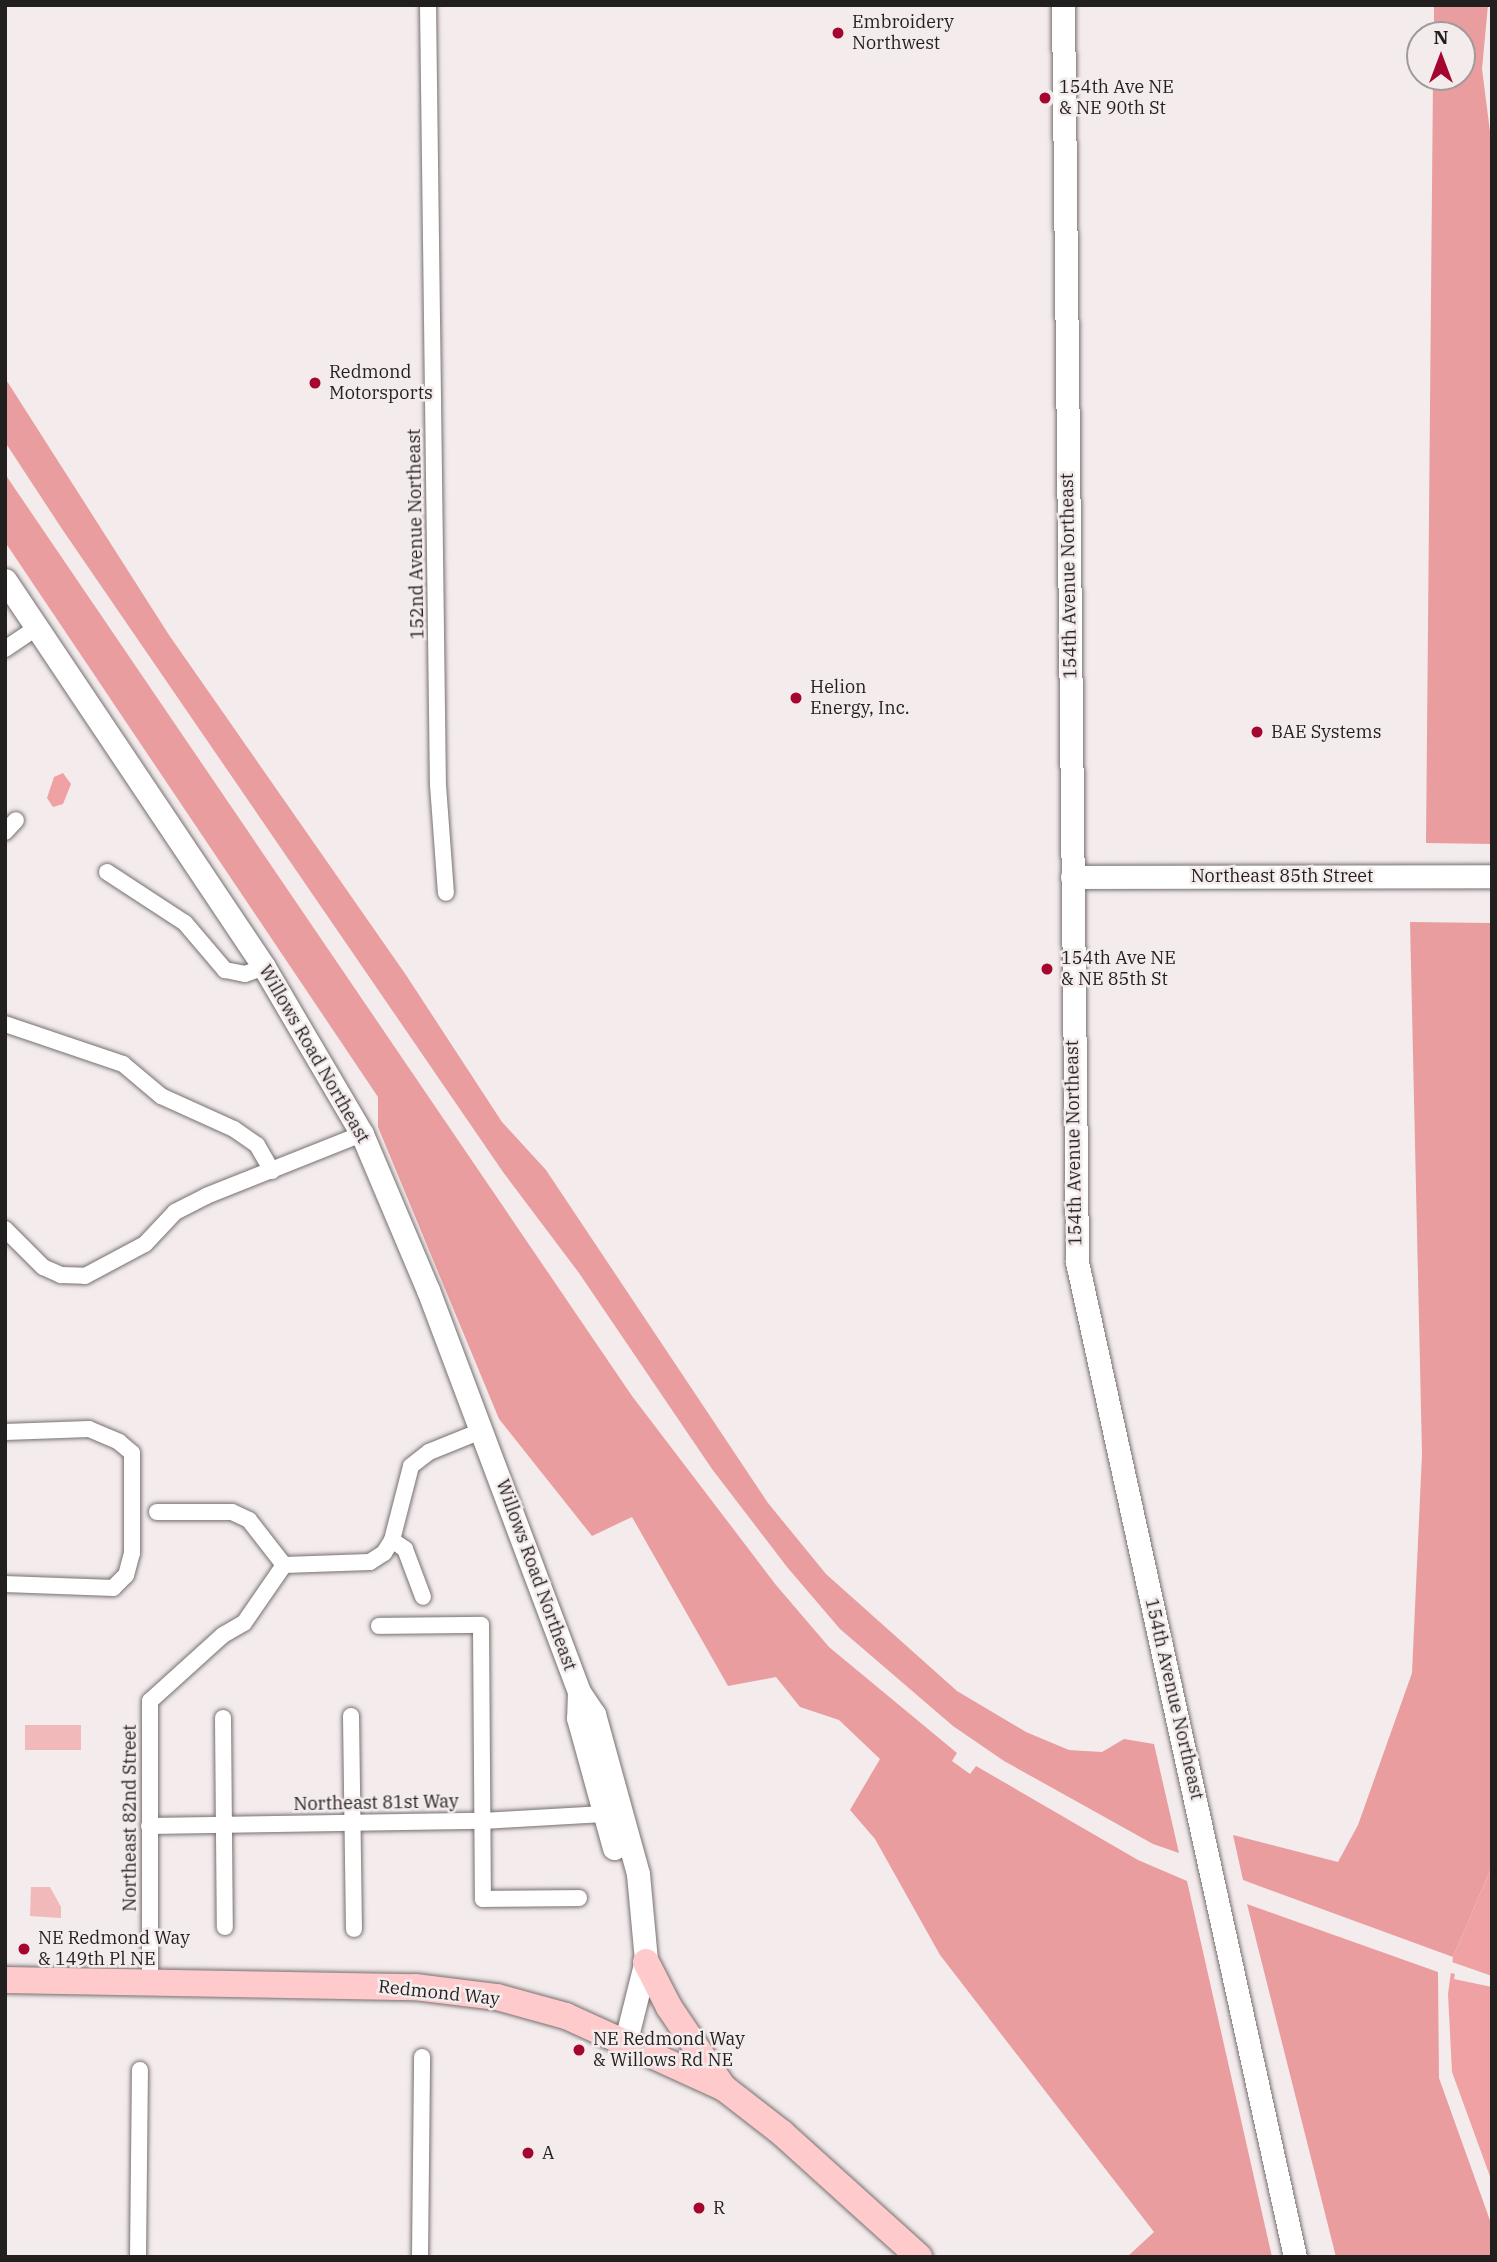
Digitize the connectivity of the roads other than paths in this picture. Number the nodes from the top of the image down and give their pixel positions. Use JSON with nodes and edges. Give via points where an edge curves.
{"nodes":[{"id":1,"x":428,"y":5,"type":"edge"},
{"id":2,"x":1063,"y":5,"type":"edge"},
{"id":3,"x":5,"y":580,"type":"edge"},
{"id":4,"x":38,"y":627,"type":"junction"},
{"id":5,"x":5,"y":649,"type":"edge"},
{"id":6,"x":107,"y":872,"type":"dead end"},
{"id":7,"x":1486,"y":876,"type":"edge"},
{"id":8,"x":1072,"y":877,"type":"junction"},
{"id":9,"x":446,"y":893,"type":"dead end"},
{"id":10,"x":264,"y":967,"type":"junction"},
{"id":11,"x":5,"y":1024,"type":"edge"},
{"id":12,"x":362,"y":1134,"type":"junction"},
{"id":13,"x":272,"y":1171,"type":"junction"},
{"id":14,"x":5,"y":1229,"type":"edge"},
{"id":15,"x":481,"y":1431,"type":"junction"},
{"id":16,"x":5,"y":1432,"type":"edge"},
{"id":17,"x":157,"y":1512,"type":"dead end"},
{"id":18,"x":392,"y":1540,"type":"junction"},
{"id":19,"x":284,"y":1565,"type":"junction"},
{"id":20,"x":5,"y":1584,"type":"edge"},
{"id":21,"x":423,"y":1597,"type":"dead end"},
{"id":22,"x":379,"y":1626,"type":"dead end"},
{"id":23,"x":579,"y":1692,"type":"junction"},
{"id":24,"x":351,"y":1716,"type":"dead end"},
{"id":25,"x":223,"y":1718,"type":"dead end"},
{"id":26,"x":604,"y":1814,"type":"junction"},
{"id":27,"x":482,"y":1821,"type":"junction"},
{"id":28,"x":353,"y":1822,"type":"junction"},
{"id":29,"x":225,"y":1824,"type":"junction"},
{"id":30,"x":149,"y":1826,"type":"junction"},
{"id":31,"x":579,"y":1898,"type":"dead end"},
{"id":32,"x":640,"y":1911,"type":"junction"},
{"id":33,"x":225,"y":1927,"type":"dead end"},
{"id":34,"x":354,"y":1929,"type":"dead end"},
{"id":35,"x":646,"y":1962,"type":"junction"},
{"id":36,"x":5,"y":1980,"type":"edge"},
{"id":37,"x":150,"y":1983,"type":"junction"},
{"id":38,"x":626,"y":2040,"type":"junction"},
{"id":39,"x":422,"y":2057,"type":"dead end"},
{"id":40,"x":140,"y":2070,"type":"dead end"},
{"id":41,"x":724,"y":2088,"type":"junction"},
{"id":42,"x":138,"y":2257,"type":"edge"},
{"id":43,"x":419,"y":2257,"type":"edge"},
{"id":44,"x":919,"y":2257,"type":"edge"},
{"id":45,"x":1295,"y":2257,"type":"edge"}],
"edges":[{"from":1,"to":9,"type":"street","name":"152nd Avenue Northeast","via":[[438,785]]},
{"from":2,"to":8,"type":"street","name":"154th Avenue Northeast"},
{"from":3,"to":4,"type":"street","name":"Willows Road Northeast"},
{"from":4,"to":5,"type":"street"},
{"from":4,"to":10,"type":"street","name":"Willows Road Northeast"},
{"from":6,"to":10,"type":"street","via":[[185,923],[225,970],[246,974]]},
{"from":7,"to":8,"type":"street","name":"Northeast 85th Street"},
{"from":8,"to":45,"type":"street","name":"154th Avenue Northeast","via":[[1073,1219],[1083,1307],[1216,1883]]},
{"from":10,"to":12,"type":"street","name":"Willows Road Northeast"},
{"from":11,"to":13,"type":"street","via":[[123,1064],[161,1096],[234,1129],[257,1145]]},
{"from":12,"to":13,"type":"street"},
{"from":12,"to":15,"type":"street","name":"Willows Road Northeast"},
{"from":13,"to":14,"type":"street","via":[[175,1212],[145,1244],[85,1276],[61,1275],[43,1267]]},
{"from":15,"to":18,"type":"street","via":[[429,1452],[411,1466]]},
{"from":15,"to":23,"type":"street","name":"Willows Road Northeast"},
{"from":16,"to":20,"type":"street","via":[[89,1429],[132,1453],[132,1553],[126,1574],[113,1588]]},
{"from":17,"to":19,"type":"street","via":[[232,1512],[249,1520]]},
{"from":18,"to":19,"type":"street","via":[[384,1553],[370,1562]]},
{"from":18,"to":21,"type":"street","via":[[405,1549]]},
{"from":19,"to":30,"type":"street","name":"Northeast 82nd Street","via":[[244,1623],[223,1635],[150,1700]]},
{"from":22,"to":27,"type":"street","via":[[481,1625]]},
{"from":23,"to":26,"type":"street","name":"Willows Road Northeast","via":[[578,1718]]},
{"from":23,"to":32,"type":"street","name":"Willows Road Northeast","via":[[594,1714],[638,1874]]},
{"from":24,"to":28,"type":"street"},
{"from":25,"to":29,"type":"street"},
{"from":26,"to":27,"type":"street","name":"Northeast 81st Way"},
{"from":26,"to":32,"type":"street","name":"Willows Road Northeast"},
{"from":27,"to":28,"type":"street","name":"Northeast 81st Way"},
{"from":27,"to":31,"type":"street","via":[[483,1899]]},
{"from":28,"to":29,"type":"street","name":"Northeast 81st Way"},
{"from":28,"to":34,"type":"street"},
{"from":29,"to":30,"type":"street","name":"Northeast 81st Way"},
{"from":29,"to":33,"type":"street"},
{"from":30,"to":37,"type":"street","name":"Northeast 82nd Street"},
{"from":32,"to":35,"type":"street","name":"Willows Road Northeast"},
{"from":35,"to":38,"type":"street","name":"Willows Road Northeast"},
{"from":35,"to":41,"type":"main road","via":[[669,2007]]},
{"from":36,"to":37,"type":"main road","name":"Redmond Way"},
{"from":37,"to":38,"type":"main road","name":"Redmond Way","via":[[415,1987],[497,1997],[566,2016]]},
{"from":38,"to":41,"type":"main road","name":"Redmond Way"},
{"from":39,"to":43,"type":"street"},
{"from":40,"to":42,"type":"street"},
{"from":41,"to":44,"type":"main road","name":"Redmond Way","via":[[792,2141]]}]}
